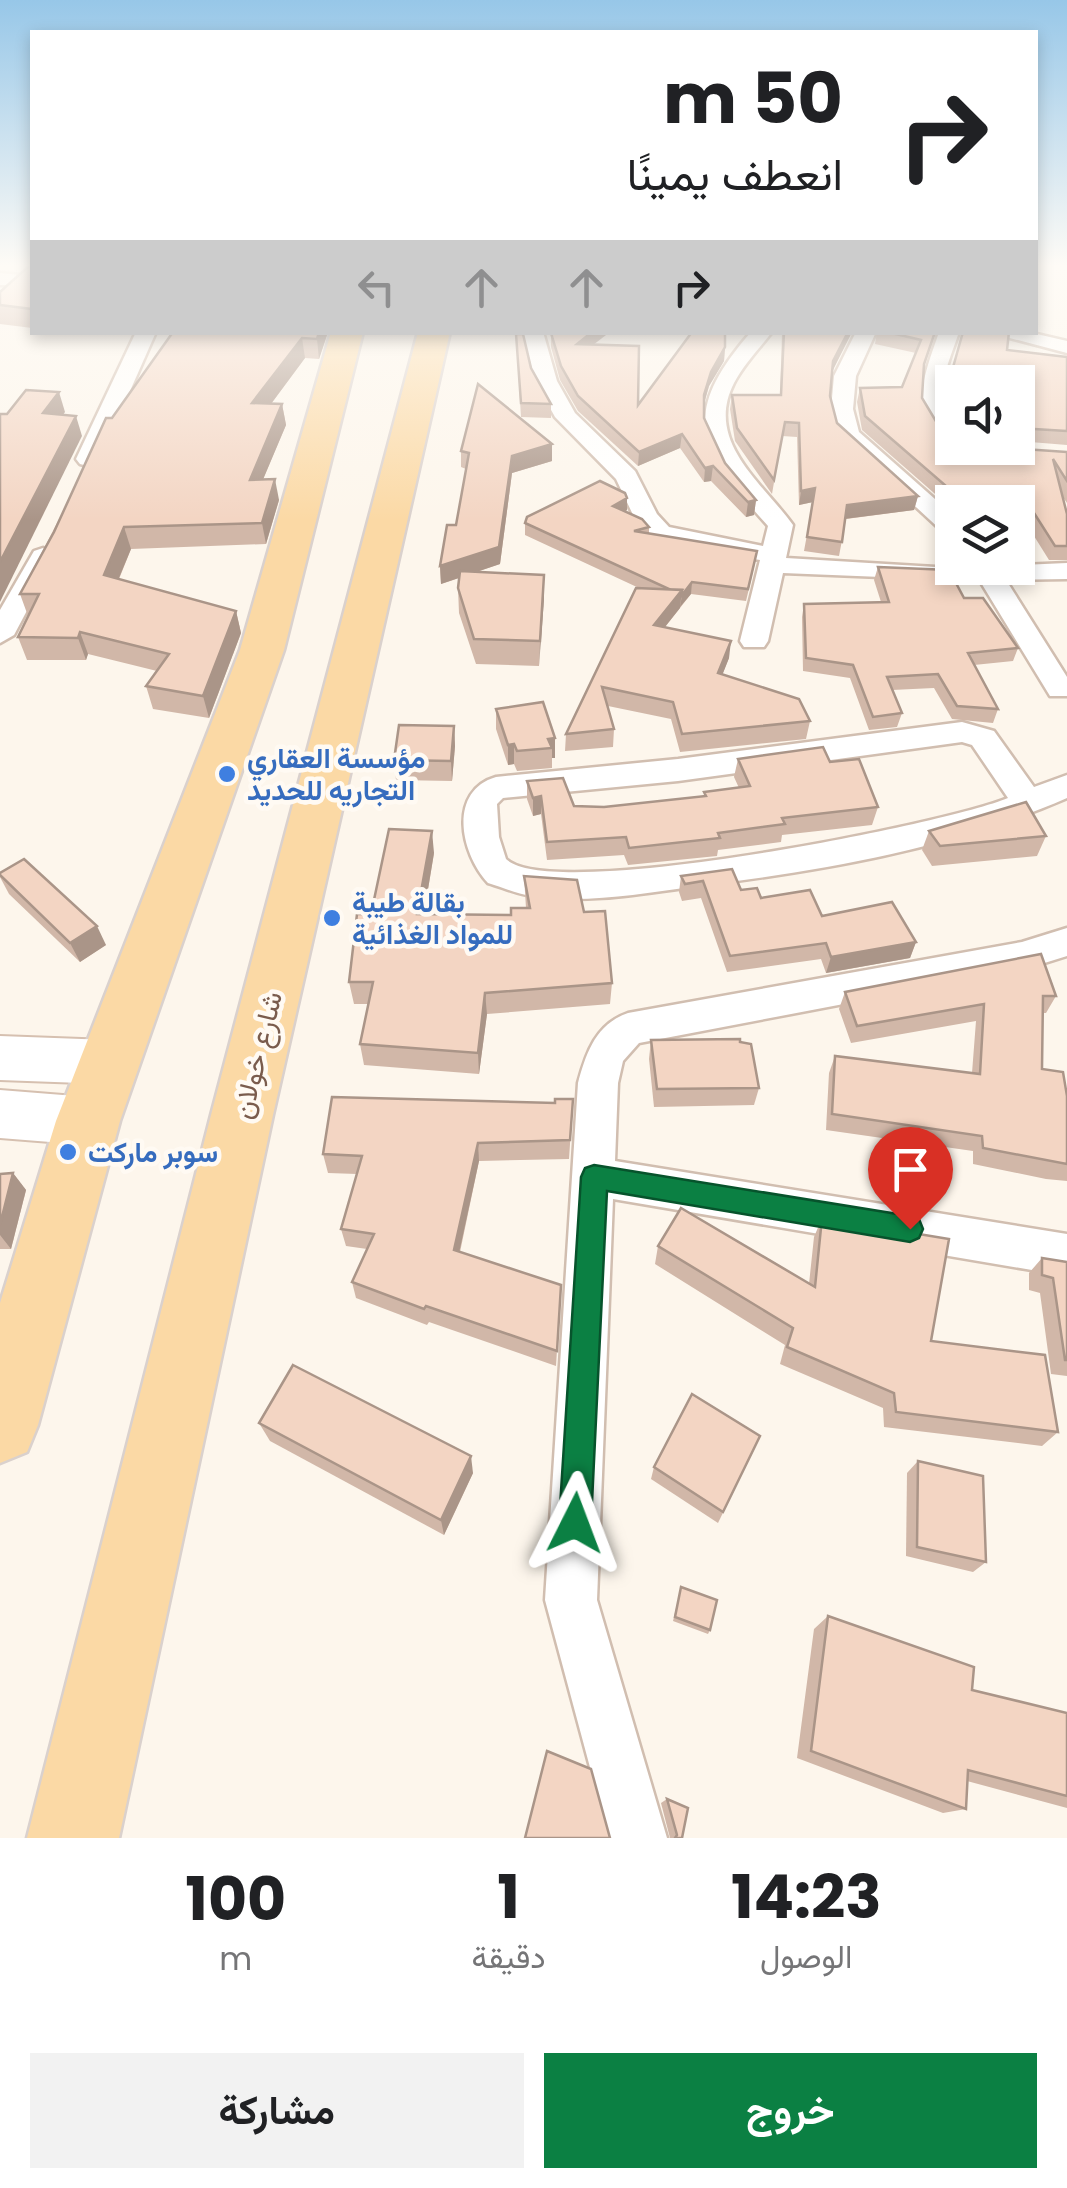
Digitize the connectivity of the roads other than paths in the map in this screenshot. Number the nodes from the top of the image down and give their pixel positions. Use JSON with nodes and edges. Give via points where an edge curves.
{"nodes":[{"id":1,"x":138,"y":349,"type":"edge"},
{"id":2,"x":384,"y":349,"type":"edge"},
{"id":3,"x":386,"y":349,"type":"edge"},
{"id":4,"x":538,"y":349,"type":"edge"},
{"id":5,"x":748,"y":349,"type":"edge"},
{"id":6,"x":858,"y":349,"type":"edge"},
{"id":7,"x":935,"y":373,"type":"edge"},
{"id":8,"x":935,"y":417,"type":"edge"},
{"id":9,"x":76,"y":484,"type":"edge"},
{"id":10,"x":935,"y":512,"type":"edge"},
{"id":11,"x":53,"y":535,"type":"edge"},
{"id":12,"x":773,"y":560,"type":"junction"},
{"id":13,"x":935,"y":568,"type":"edge"},
{"id":14,"x":1035,"y":571,"type":"edge"},
{"id":15,"x":1067,"y":572,"type":"edge"},
{"id":16,"x":0,"y":583,"type":"edge"},
{"id":17,"x":28,"y":584,"type":"junction"},
{"id":18,"x":997,"y":585,"type":"edge"},
{"id":19,"x":0,"y":635,"type":"edge"},
{"id":20,"x":754,"y":641,"type":"dead end"},
{"id":21,"x":1060,"y":688,"type":"dead end"},
{"id":22,"x":1067,"y":786,"type":"edge"},
{"id":23,"x":1028,"y":802,"type":"junction"},
{"id":24,"x":1067,"y":942,"type":"edge"},
{"id":25,"x":0,"y":1058,"type":"edge"},
{"id":26,"x":99,"y":1092,"type":"junction"},
{"id":27,"x":0,"y":1114,"type":"edge"},
{"id":28,"x":594,"y":1177,"type":"junction"},
{"id":29,"x":1067,"y":1255,"type":"edge"},
{"id":30,"x":0,"y":1425,"type":"edge"},
{"id":31,"x":72,"y":1838,"type":"edge"},
{"id":32,"x":638,"y":1838,"type":"edge"}],
"edges":[{"from":1,"to":9,"type":"street"},
{"from":2,"to":26,"type":"main road","name":"شارع خولان","via":[[262,650]]},
{"from":3,"to":31,"type":"main road","name":"شارع خولان","via":[[242,1115]]},
{"from":4,"to":12,"type":"street","via":[[546,382],[566,416],[627,476],[660,532]]},
{"from":5,"to":12,"type":"street","via":[[718,385],[714,415],[720,447],[782,526]]},
{"from":6,"to":10,"type":"street","via":[[845,376],[848,434]]},
{"from":7,"to":8,"type":"street"},
{"from":11,"to":17,"type":"street"},
{"from":12,"to":13,"type":"street"},
{"from":12,"to":20,"type":"street"},
{"from":14,"to":15,"type":"street"},
{"from":16,"to":17,"type":"street"},
{"from":17,"to":19,"type":"street"},
{"from":18,"to":21,"type":"street"},
{"from":22,"to":23,"type":"street"},
{"from":23,"to":23,"type":"street","via":[[970,824],[830,852],[652,881],[570,885],[500,874],[488,860],[479,807],[496,788],[962,732],[983,738]]},
{"from":24,"to":28,"type":"street","via":[[628,1029],[605,1054],[598,1083]]},
{"from":25,"to":26,"type":"street"},
{"from":26,"to":27,"type":"street"},
{"from":26,"to":30,"type":"main road","name":"شارع خولان"},
{"from":28,"to":29,"type":"street"},
{"from":28,"to":32,"type":"street","via":[[570,1600]]}]}
